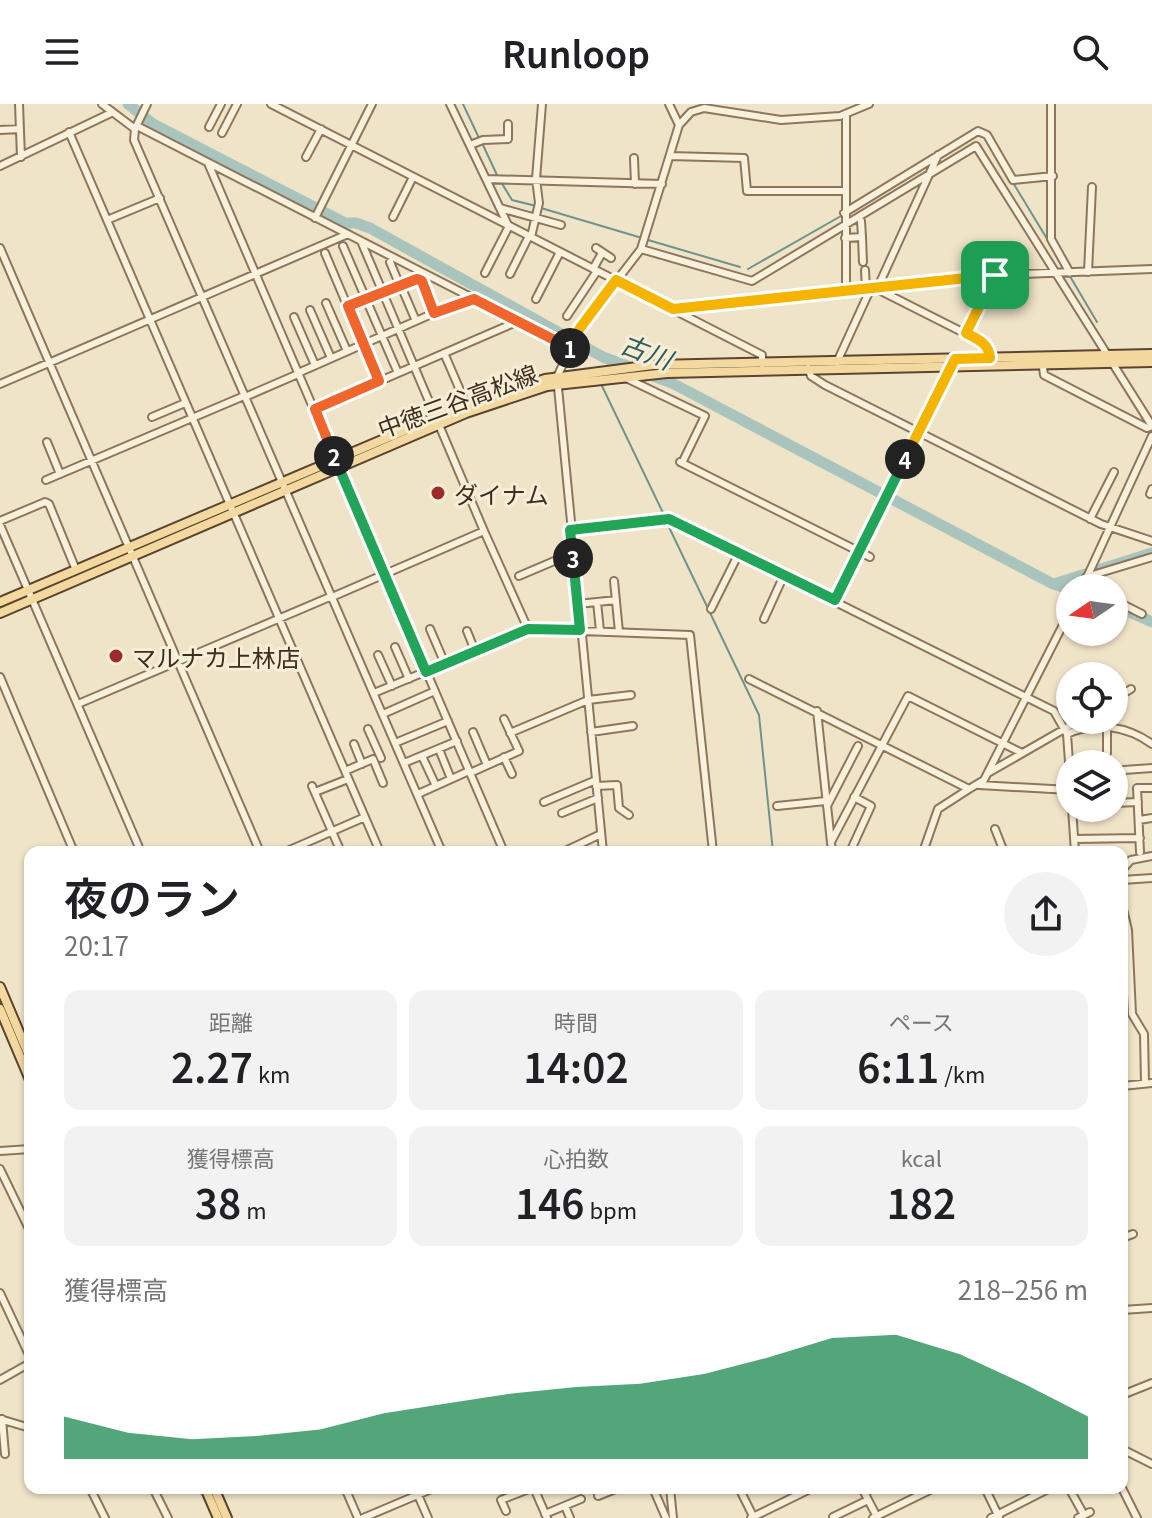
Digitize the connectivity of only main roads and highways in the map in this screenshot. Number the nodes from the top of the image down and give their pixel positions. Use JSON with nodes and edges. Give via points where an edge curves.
{"nodes":[{"id":1,"x":1152,"y":354,"type":"edge"},
{"id":2,"x":1108,"y":360,"type":"junction"},
{"id":3,"x":1152,"y":362,"type":"edge"},
{"id":4,"x":953,"y":363,"type":"junction"},
{"id":5,"x":808,"y":366,"type":"junction"},
{"id":6,"x":762,"y":367,"type":"junction"},
{"id":7,"x":556,"y":381,"type":"junction"},
{"id":8,"x":437,"y":421,"type":"junction"},
{"id":9,"x":130,"y":552,"type":"junction"},
{"id":10,"x":0,"y":602,"type":"edge"},
{"id":11,"x":0,"y":613,"type":"edge"},
{"id":12,"x":0,"y":987,"type":"edge"},
{"id":13,"x":0,"y":1009,"type":"edge"},
{"id":14,"x":24,"y":1044,"type":"edge"},
{"id":15,"x":24,"y":1066,"type":"edge"},
{"id":16,"x":208,"y":1494,"type":"edge"},
{"id":17,"x":215,"y":1494,"type":"edge"},
{"id":18,"x":221,"y":1517,"type":"edge"}],
"edges":[{"from":1,"to":2,"type":"main road","name":"中徳三谷高松線"},
{"from":2,"to":3,"type":"main road","name":"中徳三谷高松線"},
{"from":2,"to":4,"type":"main road","name":"中徳三谷高松線"},
{"from":4,"to":5,"type":"main road","name":"中徳三谷高松線"},
{"from":4,"to":5,"type":"main road","name":"中徳三谷高松線"},
{"from":5,"to":6,"type":"main road","name":"中徳三谷高松線"},
{"from":6,"to":7,"type":"main road","name":"中徳三谷高松線"},
{"from":6,"to":7,"type":"main road","name":"中徳三谷高松線","via":[[653,365]]},
{"from":7,"to":8,"type":"main road","name":"中徳三谷高松線"},
{"from":7,"to":8,"type":"main road","name":"中徳三谷高松線","via":[[466,404]]},
{"from":8,"to":9,"type":"main road","name":"中徳三谷高松線"},
{"from":9,"to":10,"type":"main road","name":"中徳三谷高松線"},
{"from":9,"to":11,"type":"main road","name":"中徳三谷高松線"},
{"from":12,"to":14,"type":"main road"},
{"from":13,"to":15,"type":"main road"},
{"from":16,"to":18,"type":"main road"},
{"from":17,"to":18,"type":"main road"}]}
